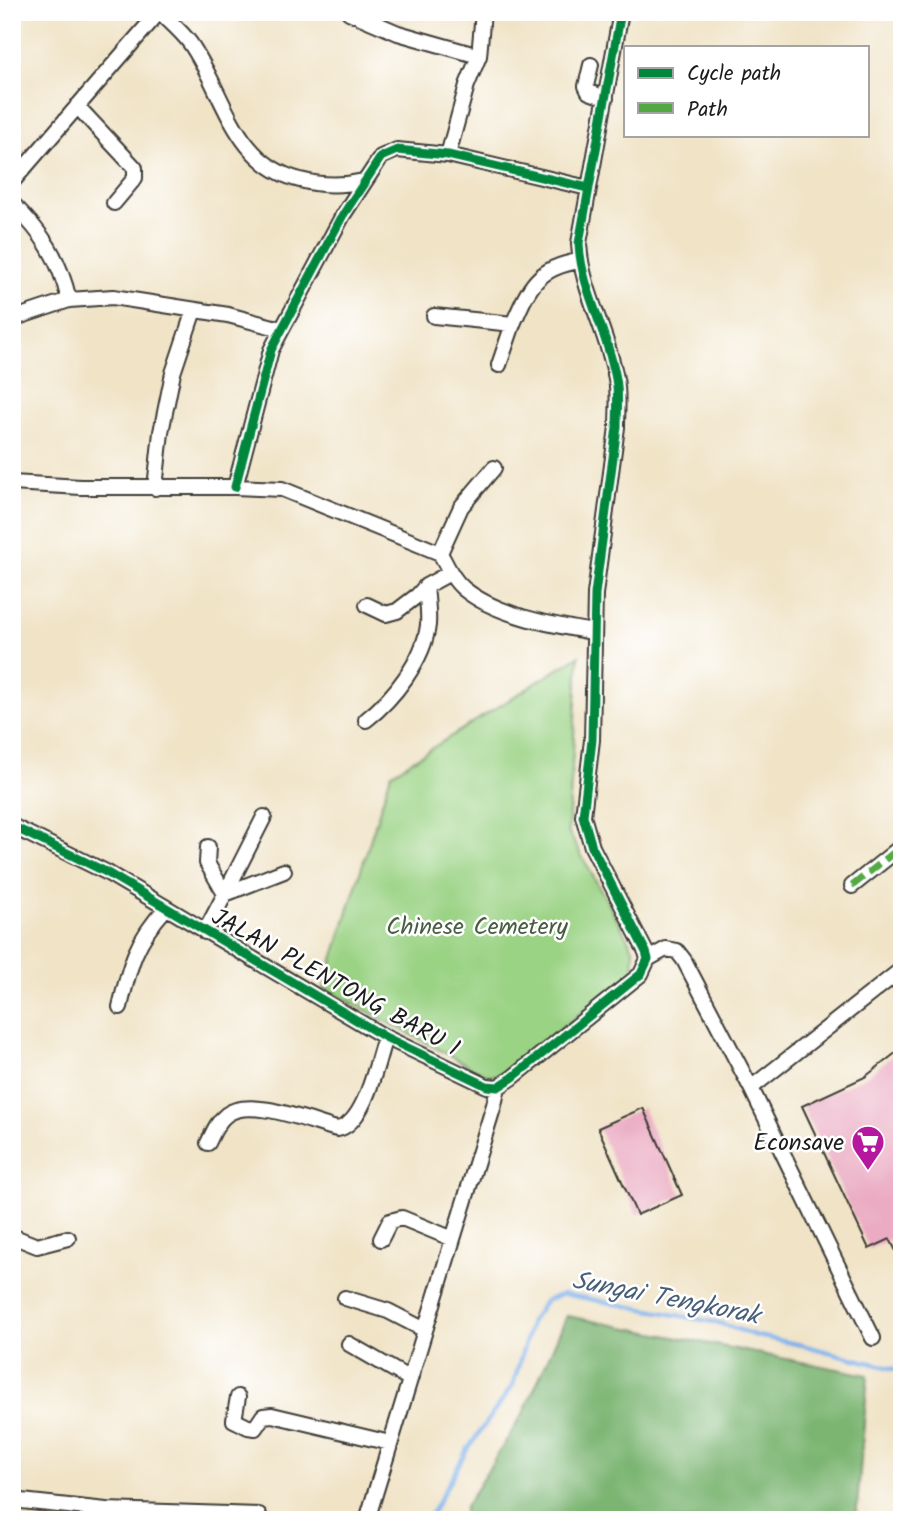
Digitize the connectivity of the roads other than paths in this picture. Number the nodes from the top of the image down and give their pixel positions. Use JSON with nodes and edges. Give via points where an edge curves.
{"nodes":[{"id":1,"x":160,"y":12,"type":"edge"},
{"id":2,"x":349,"y":12,"type":"edge"},
{"id":3,"x":483,"y":12,"type":"edge"},
{"id":4,"x":621,"y":12,"type":"edge"},
{"id":5,"x":479,"y":56,"type":"junction"},
{"id":6,"x":591,"y":65,"type":"dead end"},
{"id":7,"x":606,"y":98,"type":"junction"},
{"id":8,"x":77,"y":106,"type":"junction"},
{"id":9,"x":448,"y":156,"type":"junction"},
{"id":10,"x":364,"y":181,"type":"junction"},
{"id":11,"x":12,"y":183,"type":"edge"},
{"id":12,"x":588,"y":188,"type":"junction"},
{"id":13,"x":12,"y":203,"type":"edge"},
{"id":14,"x":114,"y":203,"type":"dead end"},
{"id":15,"x":580,"y":261,"type":"junction"},
{"id":16,"x":67,"y":290,"type":"junction"},
{"id":17,"x":194,"y":310,"type":"junction"},
{"id":18,"x":435,"y":316,"type":"dead end"},
{"id":19,"x":12,"y":319,"type":"edge"},
{"id":20,"x":513,"y":324,"type":"junction"},
{"id":21,"x":281,"y":329,"type":"junction"},
{"id":22,"x":499,"y":365,"type":"dead end"},
{"id":23,"x":494,"y":468,"type":"dead end"},
{"id":24,"x":12,"y":483,"type":"edge"},
{"id":25,"x":235,"y":487,"type":"junction"},
{"id":26,"x":155,"y":488,"type":"junction"},
{"id":27,"x":440,"y":553,"type":"junction"},
{"id":28,"x":450,"y":573,"type":"junction"},
{"id":29,"x":426,"y":586,"type":"junction"},
{"id":30,"x":367,"y":606,"type":"dead end"},
{"id":31,"x":593,"y":632,"type":"junction"},
{"id":32,"x":366,"y":720,"type":"dead end"},
{"id":33,"x":264,"y":817,"type":"dead end"},
{"id":34,"x":12,"y":826,"type":"edge"},
{"id":35,"x":902,"y":846,"type":"edge"},
{"id":36,"x":208,"y":848,"type":"dead end"},
{"id":37,"x":284,"y":872,"type":"dead end"},
{"id":38,"x":852,"y":886,"type":"dead end"},
{"id":39,"x":225,"y":894,"type":"junction"},
{"id":40,"x":166,"y":908,"type":"junction"},
{"id":41,"x":205,"y":932,"type":"junction"},
{"id":42,"x":648,"y":959,"type":"junction"},
{"id":43,"x":902,"y":969,"type":"edge"},
{"id":44,"x":120,"y":1007,"type":"dead end"},
{"id":45,"x":385,"y":1037,"type":"junction"},
{"id":46,"x":498,"y":1087,"type":"junction"},
{"id":47,"x":751,"y":1088,"type":"junction"},
{"id":48,"x":208,"y":1143,"type":"dead end"},
{"id":49,"x":12,"y":1236,"type":"edge"},
{"id":50,"x":68,"y":1238,"type":"dead end"},
{"id":51,"x":381,"y":1239,"type":"dead end"},
{"id":52,"x":453,"y":1239,"type":"junction"},
{"id":53,"x":345,"y":1298,"type":"dead end"},
{"id":54,"x":425,"y":1330,"type":"junction"},
{"id":55,"x":873,"y":1338,"type":"dead end"},
{"id":56,"x":349,"y":1344,"type":"dead end"},
{"id":57,"x":410,"y":1379,"type":"junction"},
{"id":58,"x":238,"y":1397,"type":"dead end"},
{"id":59,"x":390,"y":1443,"type":"junction"},
{"id":60,"x":12,"y":1500,"type":"edge"},
{"id":61,"x":259,"y":1514,"type":"dead end"},
{"id":62,"x":367,"y":1520,"type":"edge"}],
"edges":[{"from":1,"to":8,"type":"street"},
{"from":1,"to":10,"type":"street","via":[[190,42],[258,159],[281,175],[313,183],[344,186]]},
{"from":2,"to":5,"type":"street","via":[[398,33]]},
{"from":3,"to":5,"type":"street"},
{"from":4,"to":7,"type":"street"},
{"from":5,"to":9,"type":"street"},
{"from":6,"to":7,"type":"street","via":[[586,86],[589,92]]},
{"from":7,"to":12,"type":"street"},
{"from":8,"to":11,"type":"street"},
{"from":8,"to":14,"type":"street","via":[[135,168],[135,178]]},
{"from":9,"to":10,"type":"street","via":[[397,150],[381,157]]},
{"from":9,"to":12,"type":"street"},
{"from":10,"to":21,"type":"street"},
{"from":12,"to":15,"type":"street"},
{"from":13,"to":16,"type":"street","via":[[48,242]]},
{"from":15,"to":20,"type":"street","via":[[561,264],[533,283]]},
{"from":15,"to":31,"type":"street","via":[[617,380],[617,427]]},
{"from":16,"to":17,"type":"street"},
{"from":16,"to":19,"type":"street"},
{"from":17,"to":21,"type":"street"},
{"from":17,"to":26,"type":"street","via":[[173,373]]},
{"from":18,"to":20,"type":"street"},
{"from":20,"to":22,"type":"street"},
{"from":21,"to":25,"type":"street","via":[[271,350]]},
{"from":23,"to":27,"type":"street","via":[[461,507]]},
{"from":24,"to":26,"type":"street"},
{"from":25,"to":26,"type":"street"},
{"from":25,"to":27,"type":"street","via":[[295,493]]},
{"from":27,"to":28,"type":"street"},
{"from":28,"to":29,"type":"street"},
{"from":28,"to":31,"type":"street","via":[[464,589],[497,607]]},
{"from":29,"to":30,"type":"street","via":[[397,611],[386,614]]},
{"from":29,"to":32,"type":"street","via":[[424,641],[398,691]]},
{"from":31,"to":42,"type":"street","via":[[594,714],[584,825]]},
{"from":33,"to":39,"type":"street"},
{"from":34,"to":40,"type":"street","name":"JALAN PLENTONG BARU 1","via":[[106,872]]},
{"from":35,"to":38,"type":"street"},
{"from":36,"to":39,"type":"street","via":[[206,863]]},
{"from":37,"to":39,"type":"street"},
{"from":39,"to":41,"type":"street"},
{"from":40,"to":41,"type":"street","name":"JALAN PLENTONG BARU 1"},
{"from":40,"to":44,"type":"street","via":[[134,954]]},
{"from":41,"to":45,"type":"street","name":"JALAN PLENTONG BARU 1"},
{"from":42,"to":46,"type":"street","via":[[635,980]]},
{"from":42,"to":47,"type":"street","via":[[666,949],[677,951]]},
{"from":43,"to":47,"type":"street"},
{"from":45,"to":46,"type":"street","name":"JALAN PLENTONG BARU 1","via":[[487,1086]]},
{"from":45,"to":48,"type":"street","via":[[362,1106],[346,1127],[337,1129],[242,1108],[225,1116]]},
{"from":46,"to":52,"type":"street"},
{"from":47,"to":55,"type":"street"},
{"from":49,"to":50,"type":"street","via":[[37,1246]]},
{"from":51,"to":52,"type":"street","via":[[390,1222],[402,1218]]},
{"from":52,"to":54,"type":"street"},
{"from":53,"to":54,"type":"street","via":[[388,1311]]},
{"from":54,"to":57,"type":"street"},
{"from":56,"to":57,"type":"street"},
{"from":57,"to":59,"type":"street"},
{"from":58,"to":59,"type":"street","via":[[233,1419],[248,1427],[254,1428],[264,1416],[272,1415]]},
{"from":59,"to":62,"type":"street"},
{"from":60,"to":61,"type":"street","via":[[106,1510]]}]}
